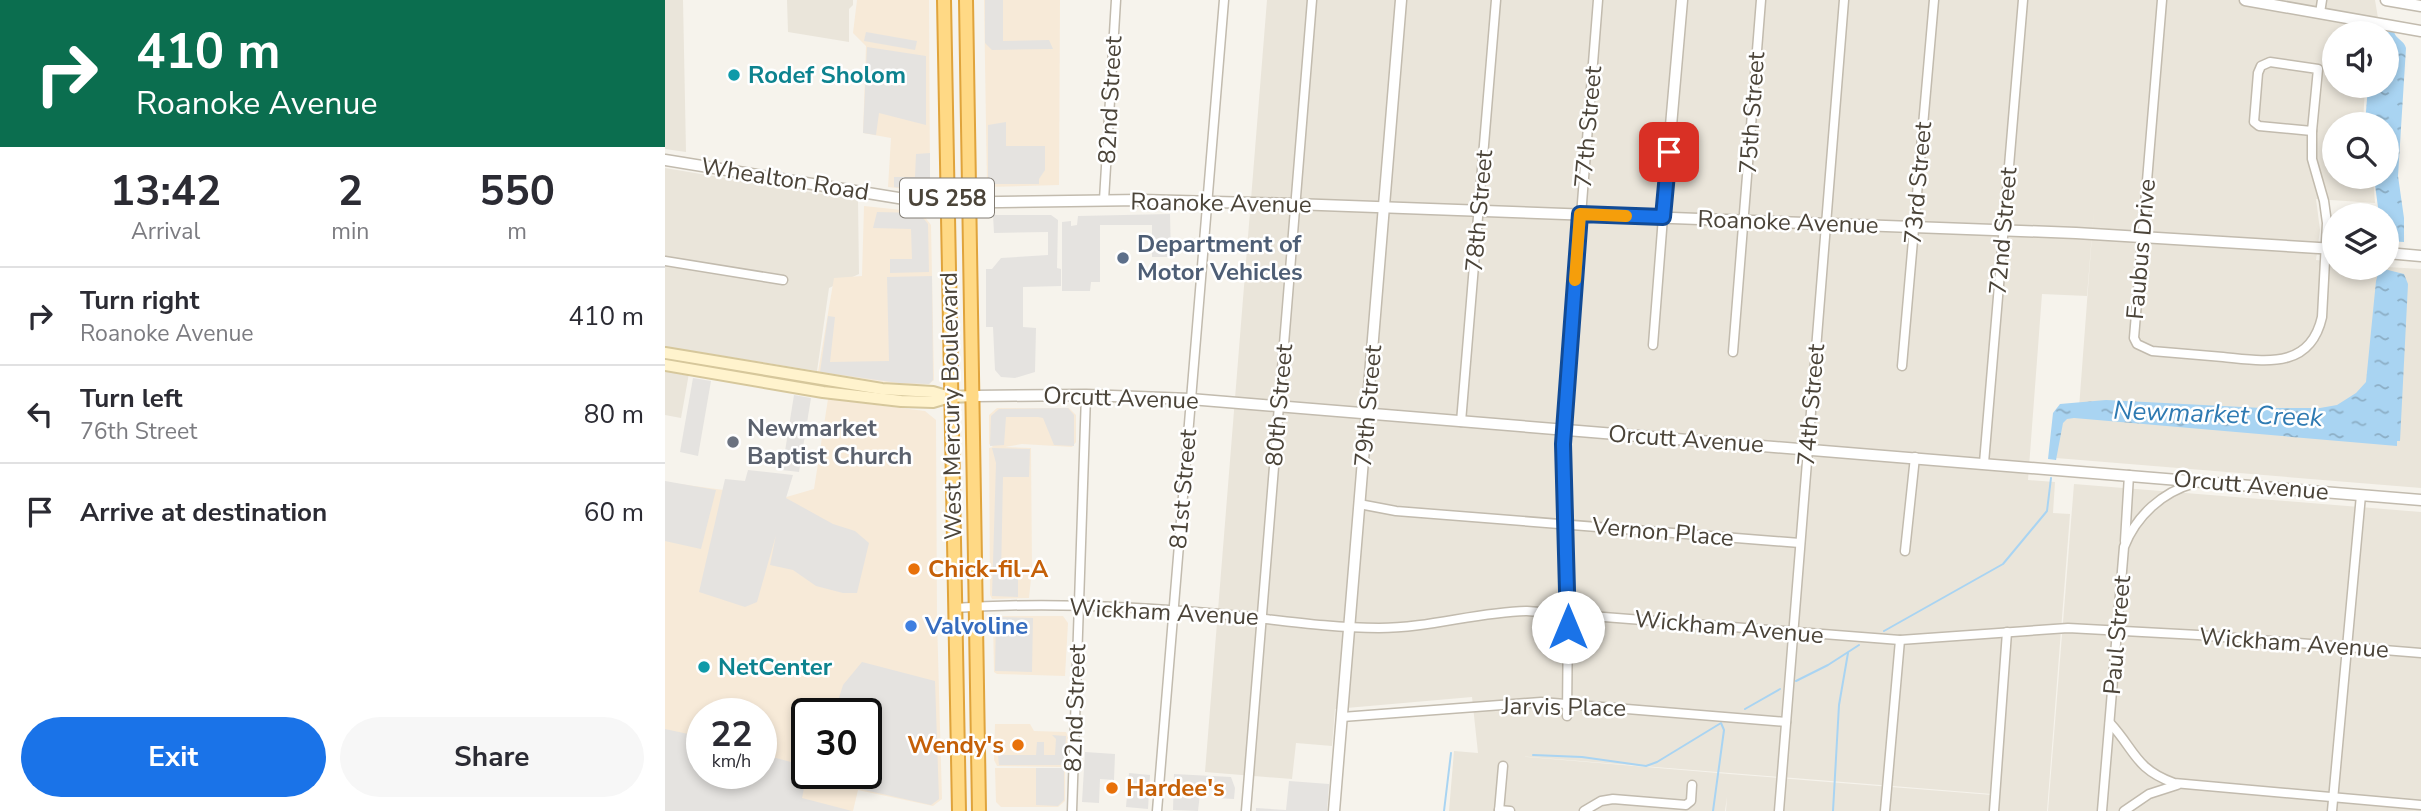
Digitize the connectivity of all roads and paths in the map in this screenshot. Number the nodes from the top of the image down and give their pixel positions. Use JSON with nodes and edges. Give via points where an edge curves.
{"nodes":[{"id":1,"x":944,"y":0,"type":"edge"},
{"id":2,"x":966,"y":0,"type":"edge"},
{"id":3,"x":1116,"y":0,"type":"edge"},
{"id":4,"x":1224,"y":0,"type":"edge"},
{"id":5,"x":1312,"y":0,"type":"edge"},
{"id":6,"x":1401,"y":0,"type":"edge"},
{"id":7,"x":1496,"y":0,"type":"edge"},
{"id":8,"x":1598,"y":0,"type":"edge"},
{"id":9,"x":1682,"y":0,"type":"edge"},
{"id":10,"x":1761,"y":0,"type":"edge"},
{"id":11,"x":1844,"y":0,"type":"edge"},
{"id":12,"x":1934,"y":0,"type":"edge"},
{"id":13,"x":2023,"y":0,"type":"edge"},
{"id":14,"x":2162,"y":0,"type":"edge"},
{"id":15,"x":2245,"y":0,"type":"edge"},
{"id":16,"x":2322,"y":0,"type":"edge"},
{"id":17,"x":2386,"y":0,"type":"edge"},
{"id":18,"x":2421,"y":6,"type":"edge"},
{"id":19,"x":2320,"y":13,"type":"junction"},
{"id":20,"x":2421,"y":31,"type":"edge"},
{"id":21,"x":2312,"y":131,"type":"junction"},
{"id":22,"x":665,"y":160,"type":"edge"},
{"id":23,"x":1104,"y":200,"type":"junction"},
{"id":24,"x":1207,"y":202,"type":"junction"},
{"id":25,"x":947,"y":203,"type":"junction"},
{"id":26,"x":969,"y":203,"type":"junction"},
{"id":27,"x":2323,"y":203,"type":"edge"},
{"id":28,"x":1294,"y":204,"type":"junction"},
{"id":29,"x":1384,"y":207,"type":"junction"},
{"id":30,"x":1479,"y":211,"type":"junction"},
{"id":31,"x":1580,"y":214,"type":"junction"},
{"id":32,"x":1663,"y":217,"type":"junction"},
{"id":33,"x":1744,"y":220,"type":"junction"},
{"id":34,"x":1826,"y":223,"type":"junction"},
{"id":35,"x":1915,"y":227,"type":"junction"},
{"id":36,"x":2003,"y":230,"type":"junction"},
{"id":37,"x":2143,"y":236,"type":"junction"},
{"id":38,"x":2322,"y":247,"type":"edge"},
{"id":39,"x":2399,"y":254,"type":"edge"},
{"id":40,"x":2421,"y":256,"type":"edge"},
{"id":41,"x":665,"y":261,"type":"edge"},
{"id":42,"x":783,"y":280,"type":"dead end"},
{"id":43,"x":2326,"y":280,"type":"edge"},
{"id":44,"x":1653,"y":345,"type":"dead end"},
{"id":45,"x":1733,"y":352,"type":"dead end"},
{"id":46,"x":665,"y":353,"type":"edge"},
{"id":47,"x":665,"y":365,"type":"edge"},
{"id":48,"x":1902,"y":366,"type":"dead end"},
{"id":49,"x":828,"y":380,"type":"junction"},
{"id":50,"x":794,"y":387,"type":"junction"},
{"id":51,"x":1086,"y":395,"type":"junction"},
{"id":52,"x":974,"y":396,"type":"junction"},
{"id":53,"x":950,"y":397,"type":"junction"},
{"id":54,"x":1191,"y":399,"type":"junction"},
{"id":55,"x":1279,"y":407,"type":"junction"},
{"id":56,"x":1367,"y":414,"type":"junction"},
{"id":57,"x":1461,"y":422,"type":"junction"},
{"id":58,"x":1564,"y":430,"type":"junction"},
{"id":59,"x":1807,"y":449,"type":"junction"},
{"id":60,"x":1915,"y":457,"type":"junction"},
{"id":61,"x":1985,"y":463,"type":"junction"},
{"id":62,"x":2129,"y":475,"type":"junction"},
{"id":63,"x":2201,"y":481,"type":"junction"},
{"id":64,"x":2361,"y":495,"type":"junction"},
{"id":65,"x":2421,"y":500,"type":"edge"},
{"id":66,"x":1359,"y":504,"type":"junction"},
{"id":67,"x":1567,"y":524,"type":"junction"},
{"id":68,"x":1800,"y":543,"type":"junction"},
{"id":69,"x":2124,"y":547,"type":"junction"},
{"id":70,"x":1905,"y":551,"type":"dead end"},
{"id":71,"x":1078,"y":606,"type":"junction"},
{"id":72,"x":976,"y":607,"type":"junction"},
{"id":73,"x":954,"y":608,"type":"junction"},
{"id":74,"x":1173,"y":611,"type":"junction"},
{"id":75,"x":1568,"y":614,"type":"junction"},
{"id":76,"x":1262,"y":618,"type":"junction"},
{"id":77,"x":1349,"y":626,"type":"junction"},
{"id":78,"x":2117,"y":630,"type":"junction"},
{"id":79,"x":1793,"y":632,"type":"junction"},
{"id":80,"x":2007,"y":632,"type":"junction"},
{"id":81,"x":1900,"y":640,"type":"junction"},
{"id":82,"x":2346,"y":647,"type":"junction"},
{"id":83,"x":2421,"y":653,"type":"edge"},
{"id":84,"x":1567,"y":703,"type":"junction"},
{"id":85,"x":1566,"y":716,"type":"dead end"},
{"id":86,"x":1342,"y":717,"type":"junction"},
{"id":87,"x":1786,"y":722,"type":"junction"},
{"id":88,"x":2110,"y":723,"type":"junction"},
{"id":89,"x":1503,"y":766,"type":"dead end"},
{"id":90,"x":1692,"y":785,"type":"dead end"},
{"id":91,"x":2180,"y":785,"type":"junction"},
{"id":92,"x":2333,"y":797,"type":"junction"},
{"id":93,"x":2421,"y":805,"type":"edge"},
{"id":94,"x":958,"y":811,"type":"edge"},
{"id":95,"x":979,"y":811,"type":"edge"},
{"id":96,"x":1072,"y":811,"type":"edge"},
{"id":97,"x":1157,"y":811,"type":"edge"},
{"id":98,"x":1246,"y":811,"type":"edge"},
{"id":99,"x":1334,"y":811,"type":"edge"},
{"id":100,"x":1499,"y":811,"type":"edge"},
{"id":101,"x":1510,"y":811,"type":"edge"},
{"id":102,"x":1584,"y":811,"type":"edge"},
{"id":103,"x":1779,"y":811,"type":"edge"},
{"id":104,"x":1885,"y":811,"type":"edge"},
{"id":105,"x":1994,"y":811,"type":"edge"},
{"id":106,"x":2102,"y":811,"type":"edge"},
{"id":107,"x":2124,"y":811,"type":"edge"},
{"id":108,"x":2332,"y":811,"type":"edge"}],
"edges":[{"from":1,"to":25,"type":"highway","name":"West Mercury Boulevard","number":"US 258"},
{"from":2,"to":26,"type":"highway","name":"West Mercury Boulevard","number":"US 258"},
{"from":3,"to":23,"type":"street","name":"82nd Street"},
{"from":4,"to":24,"type":"street","name":"81st Street"},
{"from":5,"to":28,"type":"street","name":"80th Street"},
{"from":6,"to":29,"type":"street","name":"79th Street"},
{"from":7,"to":30,"type":"street","name":"78th Street"},
{"from":8,"to":31,"type":"street","name":"77th Street"},
{"from":9,"to":32,"type":"street"},
{"from":10,"to":33,"type":"street","name":"75th Street"},
{"from":11,"to":34,"type":"street","name":"74th Street"},
{"from":12,"to":35,"type":"street","name":"73rd Street"},
{"from":13,"to":36,"type":"street","name":"72nd Street"},
{"from":14,"to":37,"type":"street","name":"Faubus Drive"},
{"from":15,"to":19,"type":"street"},
{"from":16,"to":19,"type":"street"},
{"from":17,"to":18,"type":"street"},
{"from":19,"to":20,"type":"street"},
{"from":21,"to":21,"type":"street","via":[[2318,69],[2270,62],[2261,66],[2254,122]]},
{"from":21,"to":27,"type":"street","via":[[2314,170]]},
{"from":22,"to":25,"type":"street","name":"Whealton Road"},
{"from":23,"to":24,"type":"street","name":"Roanoke Avenue"},
{"from":23,"to":26,"type":"street","name":"Roanoke Avenue"},
{"from":24,"to":28,"type":"street","name":"Roanoke Avenue"},
{"from":24,"to":54,"type":"street","name":"81st Street"},
{"from":25,"to":26,"type":"street","name":"Roanoke Avenue"},
{"from":25,"to":53,"type":"highway","name":"West Mercury Boulevard","number":"US 258"},
{"from":26,"to":52,"type":"highway","name":"West Mercury Boulevard","number":"US 258"},
{"from":28,"to":29,"type":"street","name":"Roanoke Avenue"},
{"from":28,"to":55,"type":"street","name":"80th Street"},
{"from":29,"to":30,"type":"street","name":"Roanoke Avenue"},
{"from":29,"to":56,"type":"street","name":"79th Street"},
{"from":30,"to":31,"type":"street","name":"Roanoke Avenue"},
{"from":30,"to":57,"type":"street","name":"78th Street"},
{"from":31,"to":32,"type":"street","name":"Roanoke Avenue"},
{"from":31,"to":58,"type":"street","name":"77th Street"},
{"from":32,"to":33,"type":"street","name":"Roanoke Avenue"},
{"from":32,"to":44,"type":"street"},
{"from":33,"to":34,"type":"street","name":"Roanoke Avenue"},
{"from":33,"to":45,"type":"street","name":"75th Street"},
{"from":34,"to":35,"type":"street","name":"Roanoke Avenue"},
{"from":34,"to":59,"type":"street","name":"74th Street"},
{"from":35,"to":36,"type":"street","name":"Roanoke Avenue"},
{"from":35,"to":48,"type":"street","name":"73rd Street"},
{"from":36,"to":37,"type":"street","name":"Roanoke Avenue"},
{"from":36,"to":61,"type":"street","name":"72nd Street"},
{"from":37,"to":38,"type":"street","name":"Roanoke Avenue"},
{"from":37,"to":43,"type":"street","name":"Faubus Drive","via":[[2134,338],[2152,351],[2268,361],[2296,355],[2315,336]]},
{"from":39,"to":40,"type":"street"},
{"from":41,"to":42,"type":"street"},
{"from":46,"to":49,"type":"main road","name":"Orcutt Avenue"},
{"from":47,"to":50,"type":"main road","name":"Orcutt Avenue"},
{"from":49,"to":50,"type":"main road","via":[[824,385]]},
{"from":49,"to":53,"type":"main road","name":"Orcutt Avenue"},
{"from":50,"to":53,"type":"main road","name":"Orcutt Avenue","via":[[901,401],[933,402]]},
{"from":51,"to":52,"type":"street","name":"Orcutt Avenue"},
{"from":51,"to":54,"type":"street","name":"Orcutt Avenue"},
{"from":51,"to":71,"type":"street","name":"82nd Street"},
{"from":52,"to":53,"type":"main road","name":"Orcutt Avenue"},
{"from":52,"to":72,"type":"highway","name":"West Mercury Boulevard","number":"US 258"},
{"from":53,"to":73,"type":"highway","name":"West Mercury Boulevard","number":"US 258"},
{"from":54,"to":55,"type":"street","name":"Orcutt Avenue"},
{"from":54,"to":74,"type":"street","name":"81st Street"},
{"from":55,"to":56,"type":"street","name":"Orcutt Avenue"},
{"from":55,"to":76,"type":"street","name":"80th Street"},
{"from":56,"to":57,"type":"street","name":"Orcutt Avenue"},
{"from":56,"to":66,"type":"street","name":"79th Street"},
{"from":57,"to":58,"type":"street","name":"Orcutt Avenue"},
{"from":58,"to":59,"type":"street","name":"Orcutt Avenue"},
{"from":58,"to":67,"type":"street","name":"77th Street"},
{"from":59,"to":60,"type":"street","name":"Orcutt Avenue"},
{"from":59,"to":68,"type":"street","name":"74th Street"},
{"from":60,"to":61,"type":"street","name":"Orcutt Avenue"},
{"from":60,"to":70,"type":"street"},
{"from":61,"to":62,"type":"street","name":"Orcutt Avenue"},
{"from":62,"to":63,"type":"street","name":"Orcutt Avenue"},
{"from":62,"to":69,"type":"street","name":"Paul Street"},
{"from":63,"to":64,"type":"street","name":"Orcutt Avenue"},
{"from":63,"to":69,"type":"street","name":"Paul Street","via":[[2181,487],[2155,504],[2136,524]]},
{"from":64,"to":65,"type":"street","name":"Orcutt Avenue"},
{"from":64,"to":82,"type":"street"},
{"from":66,"to":67,"type":"street","name":"Vernon Place","via":[[1397,512]]},
{"from":66,"to":77,"type":"street","name":"79th Street"},
{"from":67,"to":68,"type":"street","name":"Vernon Place"},
{"from":67,"to":75,"type":"street","name":"77th Street"},
{"from":68,"to":79,"type":"street","name":"74th Street"},
{"from":69,"to":78,"type":"street","name":"Paul Street"},
{"from":71,"to":72,"type":"street","name":"Wickham Avenue"},
{"from":71,"to":74,"type":"street","name":"Wickham Avenue"},
{"from":71,"to":96,"type":"street","name":"82nd Street"},
{"from":72,"to":73,"type":"street","name":"Wickham Avenue"},
{"from":72,"to":95,"type":"highway","name":"West Mercury Boulevard","number":"US 258"},
{"from":73,"to":94,"type":"highway","name":"West Mercury Boulevard","number":"US 258"},
{"from":74,"to":76,"type":"street","name":"Wickham Avenue"},
{"from":74,"to":97,"type":"street","name":"81st Street"},
{"from":75,"to":77,"type":"street","name":"Wickham Avenue","via":[[1500,612],[1414,626]]},
{"from":75,"to":79,"type":"street","name":"Wickham Avenue"},
{"from":75,"to":84,"type":"street","name":"77th Street"},
{"from":76,"to":77,"type":"street","name":"Wickham Avenue"},
{"from":76,"to":98,"type":"street","name":"80th Street"},
{"from":77,"to":86,"type":"street","name":"79th Street"},
{"from":78,"to":80,"type":"street","name":"Wickham Avenue"},
{"from":78,"to":82,"type":"street","name":"Wickham Avenue"},
{"from":78,"to":88,"type":"street","name":"Paul Street"},
{"from":79,"to":81,"type":"street","name":"Wickham Avenue"},
{"from":79,"to":87,"type":"street","name":"74th Street"},
{"from":80,"to":81,"type":"street","name":"Wickham Avenue"},
{"from":80,"to":105,"type":"street"},
{"from":81,"to":104,"type":"street"},
{"from":82,"to":83,"type":"street","name":"Wickham Avenue"},
{"from":82,"to":92,"type":"street"},
{"from":84,"to":85,"type":"street","name":"77th Street"},
{"from":84,"to":86,"type":"street","name":"Jarvis Place"},
{"from":84,"to":87,"type":"street","name":"Jarvis Place"},
{"from":86,"to":99,"type":"street","name":"79th Street"},
{"from":87,"to":103,"type":"street","name":"74th Street"},
{"from":88,"to":91,"type":"street","name":"Paul Street","via":[[2141,765]]},
{"from":88,"to":106,"type":"street","name":"Paul Street"},
{"from":89,"to":100,"type":"street"},
{"from":90,"to":102,"type":"street","via":[[1691,801],[1686,805],[1613,799]]},
{"from":91,"to":92,"type":"street"},
{"from":91,"to":107,"type":"street","via":[[2149,794]]},
{"from":92,"to":93,"type":"street"},
{"from":92,"to":108,"type":"street"},
{"from":100,"to":101,"type":"street"}]}
